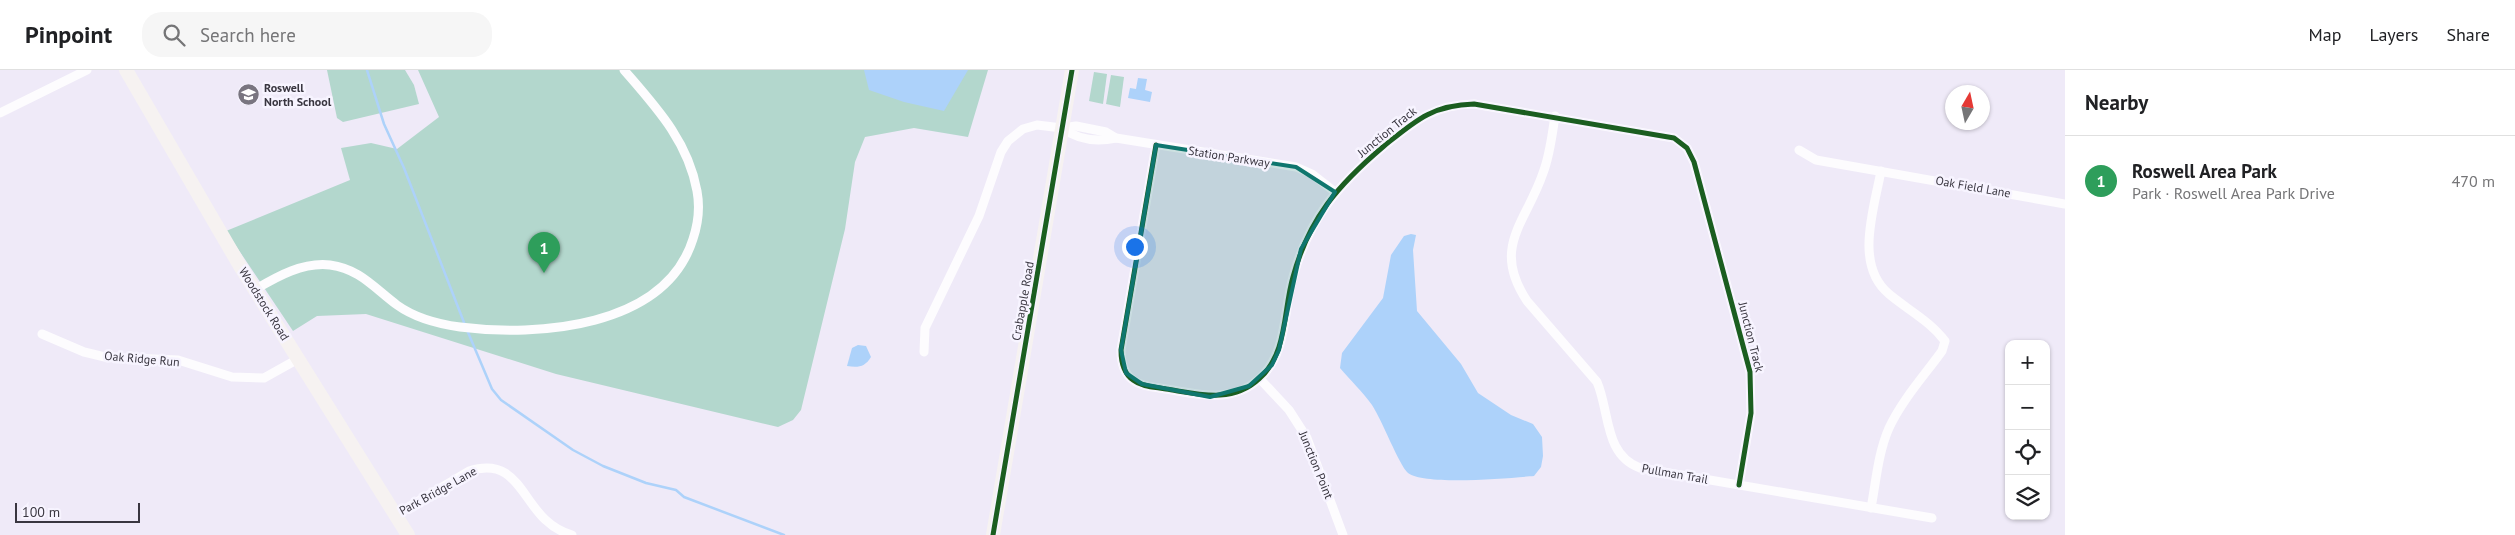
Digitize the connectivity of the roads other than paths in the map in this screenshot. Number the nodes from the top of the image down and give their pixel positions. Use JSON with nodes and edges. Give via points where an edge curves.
{"nodes":[{"id":1,"x":87,"y":70,"type":"edge"},
{"id":2,"x":126,"y":70,"type":"edge"},
{"id":3,"x":624,"y":70,"type":"edge"},
{"id":4,"x":1072,"y":70,"type":"edge"},
{"id":5,"x":0,"y":113,"type":"edge"},
{"id":6,"x":1555,"y":116,"type":"junction"},
{"id":7,"x":1062,"y":128,"type":"junction"},
{"id":8,"x":1156,"y":145,"type":"junction"},
{"id":9,"x":1799,"y":150,"type":"dead end"},
{"id":10,"x":1880,"y":171,"type":"junction"},
{"id":11,"x":1334,"y":192,"type":"junction"},
{"id":12,"x":2065,"y":204,"type":"edge"},
{"id":13,"x":256,"y":289,"type":"junction"},
{"id":14,"x":42,"y":334,"type":"dead end"},
{"id":15,"x":924,"y":352,"type":"dead end"},
{"id":16,"x":298,"y":359,"type":"junction"},
{"id":17,"x":1260,"y":379,"type":"junction"},
{"id":18,"x":1739,"y":486,"type":"junction"},
{"id":19,"x":1871,"y":508,"type":"junction"},
{"id":20,"x":396,"y":515,"type":"junction"},
{"id":21,"x":1932,"y":518,"type":"dead end"},
{"id":22,"x":408,"y":535,"type":"edge"},
{"id":23,"x":572,"y":535,"type":"edge"},
{"id":24,"x":993,"y":535,"type":"edge"},
{"id":25,"x":1343,"y":535,"type":"edge"}],
"edges":[{"from":1,"to":5,"type":"street"},
{"from":2,"to":13,"type":"street","name":"Woodstock Road"},
{"from":3,"to":13,"type":"street","via":[[651,98],[673,129],[689,162],[698,206],[691,246],[679,268],[651,294],[625,310],[564,327],[535,330],[460,327],[410,313],[361,275],[343,268],[320,265],[288,272]]},
{"from":4,"to":7,"type":"street","name":"Crabapple Road"},
{"from":6,"to":11,"type":"street","name":"Junction Track","via":[[1474,104],[1439,108],[1412,123]]},
{"from":6,"to":18,"type":"street","name":"Junction Track","via":[[1666,135],[1681,142],[1691,155],[1750,372],[1751,413]]},
{"from":6,"to":18,"type":"street","name":"Pullman Trail","via":[[1543,173],[1512,240],[1511,265],[1518,288],[1597,382],[1604,399],[1613,444],[1624,460],[1640,468]]},
{"from":7,"to":8,"type":"street","name":"Station Parkway","via":[[1074,137],[1105,141],[1116,138]]},
{"from":7,"to":15,"type":"street","via":[[1047,125],[1030,127],[1017,132],[1004,146],[979,216],[925,328]]},
{"from":7,"to":24,"type":"street","name":"Crabapple Road"},
{"from":8,"to":11,"type":"street","name":"Station Parkway","via":[[1296,167],[1312,174]]},
{"from":8,"to":17,"type":"street","name":"Junction Track","via":[[1121,350],[1126,373],[1142,384],[1210,397],[1236,393]]},
{"from":9,"to":10,"type":"street","name":"Oak Field Lane","via":[[1816,160]]},
{"from":10,"to":12,"type":"street","name":"Oak Field Lane"},
{"from":10,"to":19,"type":"street","via":[[1869,242],[1873,271],[1888,293],[1933,327],[1945,341],[1942,351],[1888,430]]},
{"from":11,"to":17,"type":"street","name":"Junction Track","via":[[1301,248],[1279,350]]},
{"from":13,"to":16,"type":"street","name":"Woodstock Road"},
{"from":14,"to":16,"type":"street","name":"Oak Ridge Run","via":[[84,352],[105,357],[178,360],[232,377],[264,378]]},
{"from":16,"to":20,"type":"street","name":"Woodstock Road"},
{"from":17,"to":25,"type":"street","name":"Junction Point","via":[[1288,410],[1307,438]]},
{"from":18,"to":19,"type":"street","name":"Pullman Trail"},
{"from":19,"to":21,"type":"street","name":"Pullman Trail"},
{"from":20,"to":22,"type":"street","name":"Woodstock Road"},
{"from":20,"to":23,"type":"street","name":"Park Bridge Lane","via":[[469,471],[481,467],[495,468],[514,478],[549,525]]}]}
